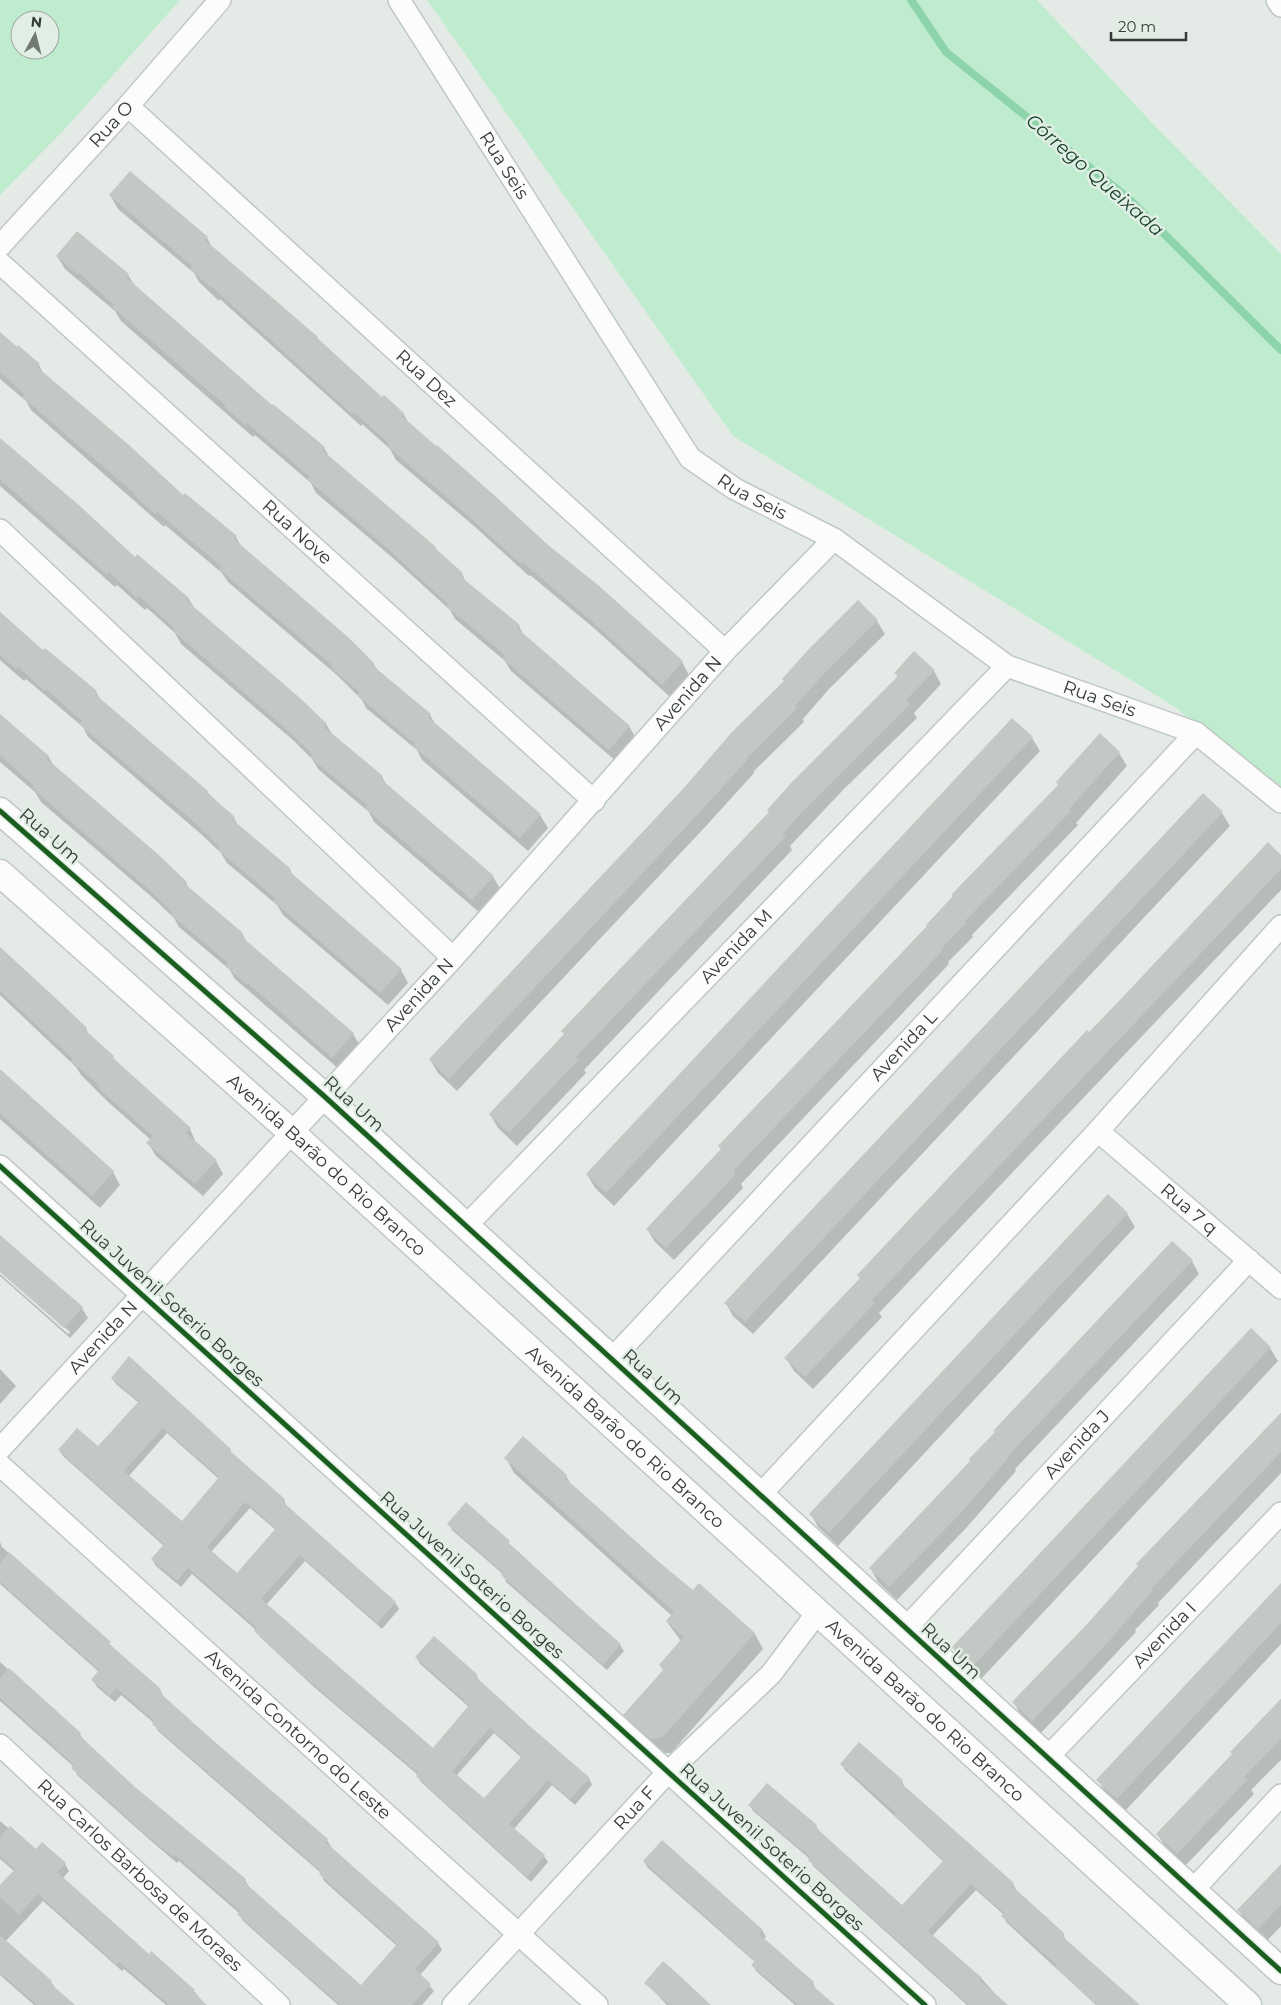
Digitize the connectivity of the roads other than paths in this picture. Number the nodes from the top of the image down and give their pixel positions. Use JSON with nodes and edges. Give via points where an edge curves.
{"nodes":[{"id":1,"x":220,"y":0,"type":"edge"},
{"id":2,"x":399,"y":0,"type":"edge"},
{"id":3,"x":1277,"y":0,"type":"edge"},
{"id":4,"x":1281,"y":6,"type":"edge"},
{"id":5,"x":128,"y":106,"type":"junction"},
{"id":6,"x":0,"y":246,"type":"edge"},
{"id":7,"x":0,"y":263,"type":"edge"},
{"id":8,"x":0,"y":530,"type":"edge"},
{"id":9,"x":834,"y":539,"type":"junction"},
{"id":10,"x":726,"y":651,"type":"junction"},
{"id":11,"x":1007,"y":666,"type":"junction"},
{"id":12,"x":1196,"y":733,"type":"junction"},
{"id":13,"x":594,"y":801,"type":"junction"},
{"id":14,"x":1281,"y":802,"type":"edge"},
{"id":15,"x":0,"y":811,"type":"edge"},
{"id":16,"x":0,"y":873,"type":"edge"},
{"id":17,"x":1281,"y":926,"type":"edge"},
{"id":18,"x":453,"y":958,"type":"junction"},
{"id":19,"x":324,"y":1096,"type":"junction"},
{"id":20,"x":1098,"y":1131,"type":"junction"},
{"id":21,"x":291,"y":1132,"type":"junction"},
{"id":22,"x":0,"y":1166,"type":"edge"},
{"id":23,"x":466,"y":1226,"type":"junction"},
{"id":24,"x":1249,"y":1260,"type":"junction"},
{"id":25,"x":1281,"y":1288,"type":"edge"},
{"id":26,"x":142,"y":1295,"type":"junction"},
{"id":27,"x":612,"y":1359,"type":"junction"},
{"id":28,"x":0,"y":1449,"type":"edge"},
{"id":29,"x":0,"y":1466,"type":"edge"},
{"id":30,"x":760,"y":1495,"type":"junction"},
{"id":31,"x":1281,"y":1513,"type":"edge"},
{"id":32,"x":817,"y":1613,"type":"junction"},
{"id":33,"x":906,"y":1628,"type":"junction"},
{"id":34,"x":0,"y":1745,"type":"edge"},
{"id":35,"x":1047,"y":1758,"type":"junction"},
{"id":36,"x":668,"y":1772,"type":"junction"},
{"id":37,"x":1281,"y":1795,"type":"edge"},
{"id":38,"x":1192,"y":1890,"type":"junction"},
{"id":39,"x":518,"y":1934,"type":"junction"},
{"id":40,"x":1281,"y":1971,"type":"edge"},
{"id":41,"x":280,"y":2005,"type":"edge"},
{"id":42,"x":453,"y":2005,"type":"edge"},
{"id":43,"x":597,"y":2005,"type":"edge"},
{"id":44,"x":925,"y":2005,"type":"edge"},
{"id":45,"x":1248,"y":2005,"type":"edge"}],
"edges":[{"from":1,"to":5,"type":"street","name":"Rua O"},
{"from":2,"to":9,"type":"street","name":"Rua Seis","via":[[690,458],[735,489]]},
{"from":3,"to":4,"type":"street"},
{"from":5,"to":6,"type":"street","name":"Rua O"},
{"from":5,"to":10,"type":"street","name":"Rua Dez"},
{"from":7,"to":13,"type":"street","name":"Rua Nove"},
{"from":8,"to":18,"type":"street"},
{"from":9,"to":10,"type":"street","name":"Avenida N"},
{"from":9,"to":11,"type":"street","name":"Rua Seis"},
{"from":10,"to":13,"type":"street","name":"Avenida N"},
{"from":11,"to":12,"type":"street","name":"Rua Seis"},
{"from":11,"to":23,"type":"street","name":"Avenida M"},
{"from":12,"to":14,"type":"street","name":"Rua Seis"},
{"from":12,"to":27,"type":"street","name":"Avenida L"},
{"from":13,"to":18,"type":"street","name":"Avenida N"},
{"from":15,"to":19,"type":"street","name":"Rua Um"},
{"from":16,"to":21,"type":"street","name":"Avenida Barão do Rio Branco"},
{"from":17,"to":20,"type":"street"},
{"from":18,"to":19,"type":"street","name":"Avenida N"},
{"from":19,"to":21,"type":"street","name":"Avenida N"},
{"from":19,"to":23,"type":"street","name":"Rua Um"},
{"from":20,"to":24,"type":"street","name":"Rua 7 q"},
{"from":20,"to":30,"type":"street"},
{"from":21,"to":26,"type":"street","name":"Avenida N"},
{"from":21,"to":32,"type":"street","name":"Avenida Barão do Rio Branco"},
{"from":22,"to":26,"type":"street","name":"Rua Juvenil Soterio Borges"},
{"from":23,"to":27,"type":"street","name":"Rua Um"},
{"from":24,"to":25,"type":"street","name":"Rua 7 q"},
{"from":24,"to":33,"type":"street","name":"Avenida J"},
{"from":26,"to":28,"type":"street","name":"Avenida N"},
{"from":26,"to":36,"type":"street","name":"Rua Juvenil Soterio Borges"},
{"from":27,"to":30,"type":"street","name":"Rua Um"},
{"from":29,"to":39,"type":"street","name":"Avenida Contorno do Leste"},
{"from":30,"to":33,"type":"street","name":"Rua Um"},
{"from":31,"to":35,"type":"street","name":"Avenida I"},
{"from":32,"to":36,"type":"street","name":"Rua F","via":[[770,1674]]},
{"from":32,"to":45,"type":"street","name":"Avenida Barão do Rio Branco"},
{"from":33,"to":35,"type":"street","name":"Rua Um"},
{"from":34,"to":41,"type":"street","name":"Rua Carlos Barbosa de Moraes"},
{"from":35,"to":38,"type":"street","name":"Rua Um"},
{"from":36,"to":39,"type":"street","name":"Rua F"},
{"from":36,"to":44,"type":"street","name":"Rua Juvenil Soterio Borges"},
{"from":37,"to":38,"type":"street"},
{"from":38,"to":40,"type":"street","name":"Rua Um"},
{"from":39,"to":42,"type":"street","name":"Rua F"},
{"from":39,"to":43,"type":"street","name":"Avenida Contorno do Leste"}]}
